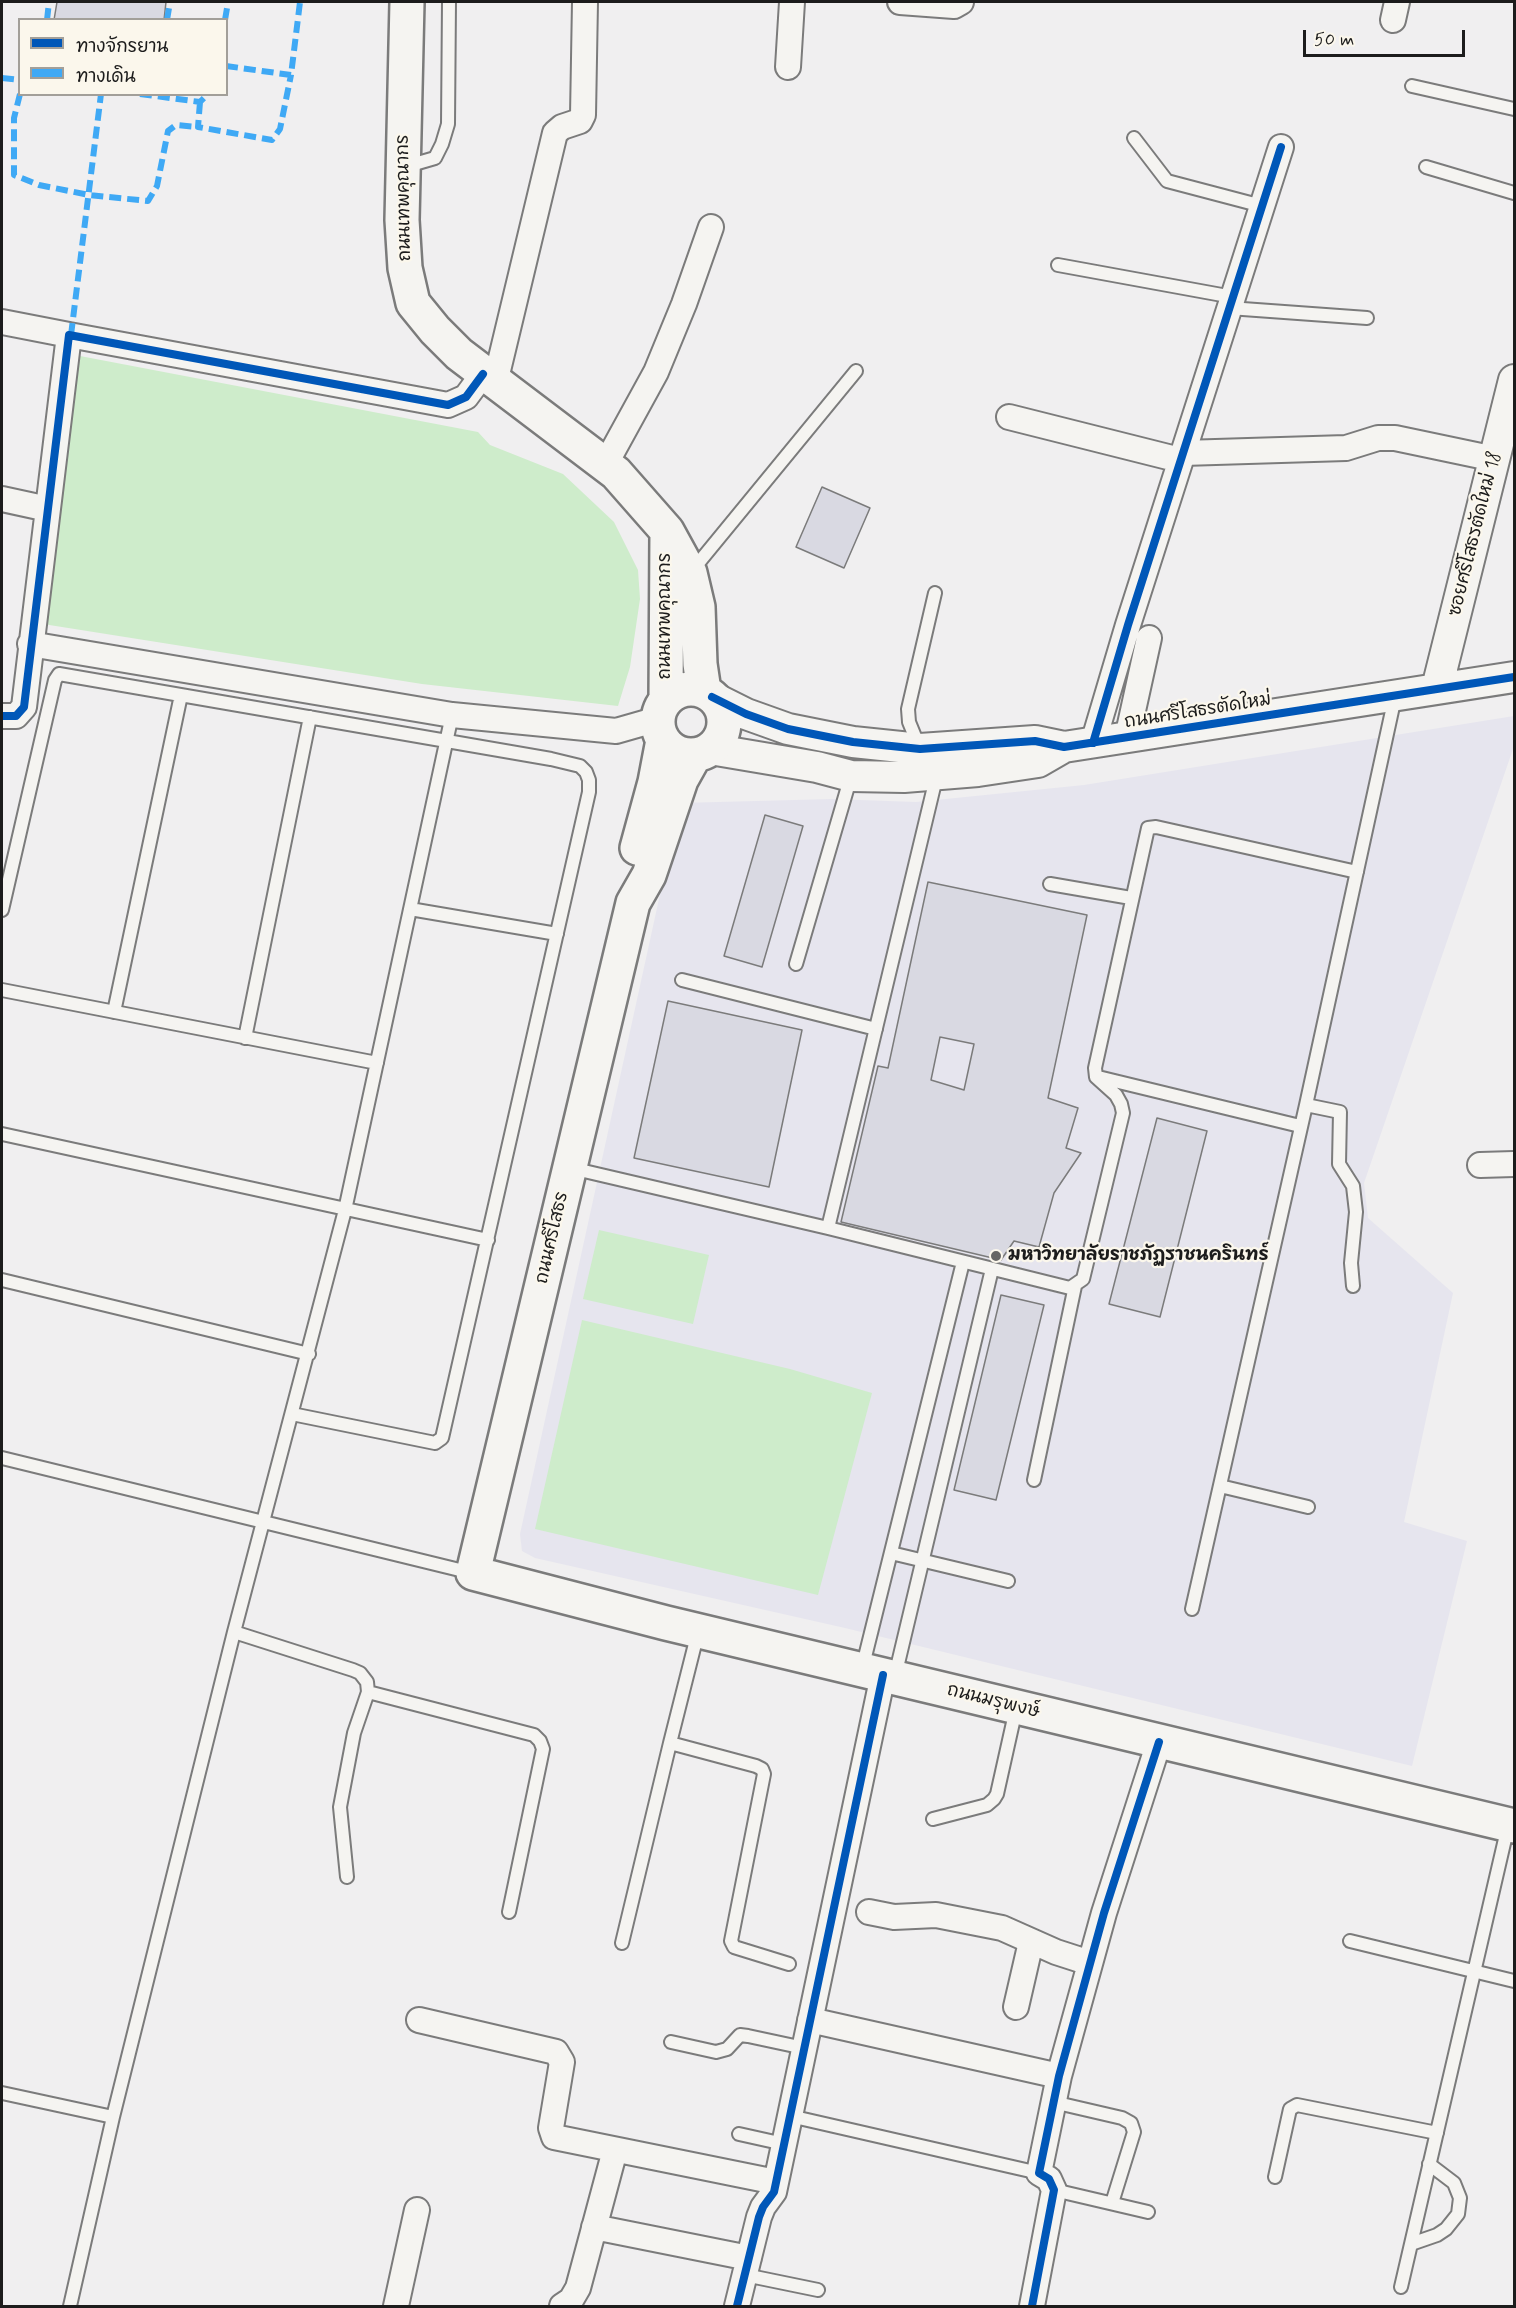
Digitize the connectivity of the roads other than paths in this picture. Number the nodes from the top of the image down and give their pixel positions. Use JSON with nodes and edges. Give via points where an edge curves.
{"nodes":[{"id":1,"x":407,"y":2,"type":"edge"},
{"id":2,"x":449,"y":2,"type":"edge"},
{"id":3,"x":585,"y":2,"type":"edge"},
{"id":4,"x":792,"y":2,"type":"edge"},
{"id":5,"x":900,"y":2,"type":"edge"},
{"id":6,"x":961,"y":2,"type":"edge"},
{"id":7,"x":788,"y":67,"type":"dead end"},
{"id":8,"x":1412,"y":86,"type":"dead end"},
{"id":9,"x":1515,"y":109,"type":"edge"},
{"id":10,"x":1134,"y":138,"type":"dead end"},
{"id":11,"x":1281,"y":147,"type":"dead end"},
{"id":12,"x":404,"y":167,"type":"junction"},
{"id":13,"x":1426,"y":167,"type":"dead end"},
{"id":14,"x":1515,"y":193,"type":"edge"},
{"id":15,"x":1262,"y":206,"type":"junction"},
{"id":16,"x":711,"y":227,"type":"dead end"},
{"id":17,"x":1058,"y":265,"type":"dead end"},
{"id":18,"x":1231,"y":303,"type":"junction"},
{"id":19,"x":1367,"y":318,"type":"dead end"},
{"id":20,"x":2,"y":322,"type":"edge"},
{"id":21,"x":69,"y":335,"type":"junction"},
{"id":22,"x":856,"y":371,"type":"dead end"},
{"id":23,"x":489,"y":378,"type":"junction"},
{"id":24,"x":1515,"y":380,"type":"edge"},
{"id":25,"x":1010,"y":417,"type":"dead end"},
{"id":26,"x":1182,"y":457,"type":"junction"},
{"id":27,"x":1495,"y":459,"type":"junction"},
{"id":28,"x":604,"y":465,"type":"junction"},
{"id":29,"x":2,"y":499,"type":"edge"},
{"id":30,"x":48,"y":508,"type":"junction"},
{"id":31,"x":667,"y":531,"type":"junction"},
{"id":32,"x":690,"y":573,"type":"junction"},
{"id":33,"x":935,"y":593,"type":"dead end"},
{"id":34,"x":1149,"y":638,"type":"dead end"},
{"id":35,"x":30,"y":644,"type":"junction"},
{"id":36,"x":1515,"y":677,"type":"edge"},
{"id":37,"x":1437,"y":688,"type":"junction"},
{"id":38,"x":708,"y":694,"type":"junction"},
{"id":39,"x":181,"y":695,"type":"junction"},
{"id":40,"x":1395,"y":696,"type":"junction"},
{"id":41,"x":452,"y":715,"type":"junction"},
{"id":42,"x":2,"y":716,"type":"edge"},
{"id":43,"x":310,"y":717,"type":"junction"},
{"id":44,"x":662,"y":720,"type":"junction"},
{"id":45,"x":1127,"y":738,"type":"junction"},
{"id":46,"x":446,"y":741,"type":"junction"},
{"id":47,"x":1079,"y":745,"type":"junction"},
{"id":48,"x":920,"y":748,"type":"junction"},
{"id":49,"x":703,"y":752,"type":"junction"},
{"id":50,"x":937,"y":774,"type":"junction"},
{"id":51,"x":851,"y":776,"type":"junction"},
{"id":52,"x":1357,"y":872,"type":"junction"},
{"id":53,"x":1050,"y":884,"type":"dead end"},
{"id":54,"x":1131,"y":898,"type":"junction"},
{"id":55,"x":633,"y":903,"type":"junction"},
{"id":56,"x":410,"y":909,"type":"junction"},
{"id":57,"x":2,"y":910,"type":"edge"},
{"id":58,"x":557,"y":934,"type":"junction"},
{"id":59,"x":796,"y":964,"type":"dead end"},
{"id":60,"x":682,"y":980,"type":"dead end"},
{"id":61,"x":2,"y":990,"type":"edge"},
{"id":62,"x":114,"y":1012,"type":"junction"},
{"id":63,"x":876,"y":1029,"type":"junction"},
{"id":64,"x":245,"y":1038,"type":"junction"},
{"id":65,"x":377,"y":1063,"type":"junction"},
{"id":66,"x":1096,"y":1077,"type":"junction"},
{"id":67,"x":1306,"y":1105,"type":"junction"},
{"id":68,"x":1300,"y":1126,"type":"junction"},
{"id":69,"x":2,"y":1134,"type":"edge"},
{"id":70,"x":1515,"y":1164,"type":"edge"},
{"id":71,"x":1480,"y":1165,"type":"dead end"},
{"id":72,"x":570,"y":1167,"type":"junction"},
{"id":73,"x":345,"y":1210,"type":"junction"},
{"id":74,"x":828,"y":1228,"type":"junction"},
{"id":75,"x":488,"y":1240,"type":"junction"},
{"id":76,"x":963,"y":1262,"type":"junction"},
{"id":77,"x":992,"y":1269,"type":"junction"},
{"id":78,"x":2,"y":1280,"type":"edge"},
{"id":79,"x":1075,"y":1286,"type":"junction"},
{"id":80,"x":1353,"y":1286,"type":"dead end"},
{"id":81,"x":309,"y":1354,"type":"junction"},
{"id":82,"x":292,"y":1414,"type":"junction"},
{"id":83,"x":2,"y":1458,"type":"edge"},
{"id":84,"x":1034,"y":1480,"type":"dead end"},
{"id":85,"x":1220,"y":1486,"type":"junction"},
{"id":86,"x":1308,"y":1507,"type":"dead end"},
{"id":87,"x":264,"y":1522,"type":"junction"},
{"id":88,"x":891,"y":1553,"type":"junction"},
{"id":89,"x":923,"y":1561,"type":"junction"},
{"id":90,"x":473,"y":1573,"type":"junction"},
{"id":91,"x":1008,"y":1581,"type":"dead end"},
{"id":92,"x":1192,"y":1609,"type":"dead end"},
{"id":93,"x":698,"y":1631,"type":"junction"},
{"id":94,"x":234,"y":1632,"type":"junction"},
{"id":95,"x":880,"y":1675,"type":"junction"},
{"id":96,"x":368,"y":1692,"type":"junction"},
{"id":97,"x":1016,"y":1708,"type":"junction"},
{"id":98,"x":1159,"y":1742,"type":"junction"},
{"id":99,"x":669,"y":1743,"type":"junction"},
{"id":100,"x":933,"y":1819,"type":"dead end"},
{"id":101,"x":1511,"y":1825,"type":"edge"},
{"id":102,"x":347,"y":1877,"type":"dead end"},
{"id":103,"x":509,"y":1912,"type":"dead end"},
{"id":104,"x":869,"y":1912,"type":"dead end"},
{"id":105,"x":1350,"y":1941,"type":"dead end"},
{"id":106,"x":1031,"y":1942,"type":"junction"},
{"id":107,"x":622,"y":1943,"type":"dead end"},
{"id":108,"x":1090,"y":1963,"type":"junction"},
{"id":109,"x":789,"y":1964,"type":"dead end"},
{"id":110,"x":1474,"y":1971,"type":"junction"},
{"id":111,"x":1515,"y":1981,"type":"edge"},
{"id":112,"x":1016,"y":2007,"type":"dead end"},
{"id":113,"x":419,"y":2020,"type":"dead end"},
{"id":114,"x":810,"y":2020,"type":"junction"},
{"id":115,"x":671,"y":2042,"type":"dead end"},
{"id":116,"x":804,"y":2048,"type":"junction"},
{"id":117,"x":1059,"y":2076,"type":"junction"},
{"id":118,"x":2,"y":2094,"type":"edge"},
{"id":119,"x":1053,"y":2102,"type":"junction"},
{"id":120,"x":790,"y":2116,"type":"junction"},
{"id":121,"x":113,"y":2117,"type":"junction"},
{"id":122,"x":1437,"y":2133,"type":"junction"},
{"id":123,"x":739,"y":2134,"type":"dead end"},
{"id":124,"x":784,"y":2144,"type":"junction"},
{"id":125,"x":615,"y":2150,"type":"junction"},
{"id":126,"x":1430,"y":2164,"type":"junction"},
{"id":127,"x":1275,"y":2177,"type":"dead end"},
{"id":128,"x":776,"y":2182,"type":"junction"},
{"id":129,"x":1047,"y":2182,"type":"junction"},
{"id":130,"x":1112,"y":2203,"type":"junction"},
{"id":131,"x":417,"y":2210,"type":"dead end"},
{"id":132,"x":1148,"y":2212,"type":"dead end"},
{"id":133,"x":594,"y":2227,"type":"junction"},
{"id":134,"x":1411,"y":2244,"type":"junction"},
{"id":135,"x":747,"y":2266,"type":"junction"},
{"id":136,"x":1401,"y":2287,"type":"dead end"},
{"id":137,"x":818,"y":2290,"type":"dead end"},
{"id":138,"x":70,"y":2307,"type":"edge"},
{"id":139,"x":396,"y":2307,"type":"edge"},
{"id":140,"x":562,"y":2307,"type":"edge"},
{"id":141,"x":737,"y":2307,"type":"edge"},
{"id":142,"x":1032,"y":2307,"type":"edge"}],
"edges":[{"from":1,"to":12,"type":"main road","name":"ถนนเทพคุณากร"},
{"from":2,"to":12,"type":"lane","via":[[448,124],[435,158]]},
{"from":3,"to":23,"type":"street","via":[[584,115],[555,133]]},
{"from":4,"to":7,"type":"street"},
{"from":5,"to":6,"type":"street","via":[[954,6]]},
{"from":8,"to":9,"type":"lane"},
{"from":10,"to":15,"type":"lane","via":[[1167,182]]},
{"from":11,"to":15,"type":"street"},
{"from":12,"to":23,"type":"main road","name":"ถนนเทพคุณากร","via":[[405,267],[414,303],[435,330]]},
{"from":13,"to":14,"type":"lane"},
{"from":15,"to":18,"type":"street"},
{"from":16,"to":28,"type":"street","via":[[656,372]]},
{"from":17,"to":18,"type":"lane"},
{"from":18,"to":19,"type":"lane"},
{"from":18,"to":26,"type":"street"},
{"from":20,"to":21,"type":"street"},
{"from":21,"to":23,"type":"street","via":[[448,405],[466,397]]},
{"from":21,"to":30,"type":"street"},
{"from":22,"to":32,"type":"lane"},
{"from":23,"to":28,"type":"main road","name":"ถนนเทพคุณากร"},
{"from":24,"to":27,"type":"street","name":"ซอยศรีโสธรตัดใหม่ 18"},
{"from":25,"to":26,"type":"street"},
{"from":26,"to":27,"type":"street","via":[[1346,448],[1378,438],[1395,438]]},
{"from":26,"to":47,"type":"street"},
{"from":27,"to":37,"type":"street","name":"ซอยศรีโสธรตัดใหม่ 18"},
{"from":28,"to":31,"type":"main road","name":"ถนนเทพคุณากร","via":[[616,473]]},
{"from":29,"to":30,"type":"street"},
{"from":30,"to":35,"type":"street"},
{"from":31,"to":32,"type":"main road","name":"ถนนเทพคุณากร"},
{"from":31,"to":44,"type":"main road","name":"ถนนเทพคุณากร"},
{"from":32,"to":38,"type":"main road","name":"ถนนเทพคุณากร","via":[[698,607],[700,664]]},
{"from":33,"to":48,"type":"lane","via":[[908,709]]},
{"from":34,"to":45,"type":"street"},
{"from":35,"to":41,"type":"street"},
{"from":35,"to":42,"type":"street","via":[[24,707],[16,716]]},
{"from":36,"to":37,"type":"street","name":"ถนนศรีโสธรตัดใหม่"},
{"from":37,"to":40,"type":"street","name":"ถนนศรีโสธรตัดใหม่"},
{"from":38,"to":44,"type":"main road","via":[[683,690]]},
{"from":38,"to":48,"type":"street","name":"ถนนศรีโสธรตัดใหม่","via":[[746,714],[788,729],[853,742]]},
{"from":38,"to":49,"type":"main road","via":[[720,706],[723,729],[719,740]]},
{"from":39,"to":43,"type":"lane"},
{"from":39,"to":57,"type":"lane","via":[[59,674]]},
{"from":39,"to":62,"type":"lane"},
{"from":40,"to":45,"type":"street","name":"ถนนศรีโสธรตัดใหม่"},
{"from":40,"to":52,"type":"lane"},
{"from":41,"to":44,"type":"street","via":[[616,731]]},
{"from":41,"to":46,"type":"lane"},
{"from":43,"to":46,"type":"lane"},
{"from":43,"to":64,"type":"lane"},
{"from":44,"to":49,"type":"main road","via":[[672,749],[683,754]]},
{"from":44,"to":55,"type":"main road","name":"ถนนศรีโสธร","via":[[655,782],[630,870]]},
{"from":45,"to":47,"type":"street","name":"ถนนศรีโสธรตัดใหม่"},
{"from":46,"to":56,"type":"lane"},
{"from":46,"to":58,"type":"lane","via":[[551,759],[580,766],[585,772],[590,792]]},
{"from":47,"to":48,"type":"street","name":"ถนนศรีโสธรตัดใหม่","via":[[1035,741]]},
{"from":47,"to":50,"type":"street","name":"ถนนศรีโสธรตัดใหม่","via":[[1038,762]]},
{"from":49,"to":51,"type":"street","name":"ถนนศรีโสธรตัดใหม่","via":[[817,767]]},
{"from":49,"to":55,"type":"main road","name":"ถนนศรีโสธร","via":[[681,780],[649,875]]},
{"from":50,"to":51,"type":"street","name":"ถนนศรีโสธรตัดใหม่"},
{"from":50,"to":63,"type":"lane"},
{"from":51,"to":59,"type":"lane"},
{"from":52,"to":54,"type":"lane","via":[[1156,827],[1145,833]]},
{"from":52,"to":67,"type":"lane"},
{"from":53,"to":54,"type":"lane"},
{"from":54,"to":66,"type":"lane"},
{"from":55,"to":72,"type":"main road","name":"ถนนศรีโสธร"},
{"from":56,"to":58,"type":"lane"},
{"from":56,"to":65,"type":"lane"},
{"from":58,"to":75,"type":"lane"},
{"from":60,"to":63,"type":"lane"},
{"from":61,"to":62,"type":"lane"},
{"from":62,"to":64,"type":"lane"},
{"from":63,"to":74,"type":"lane"},
{"from":64,"to":65,"type":"lane"},
{"from":65,"to":73,"type":"lane"},
{"from":66,"to":68,"type":"lane"},
{"from":66,"to":79,"type":"lane","via":[[1116,1095],[1123,1113],[1083,1279]]},
{"from":67,"to":68,"type":"lane"},
{"from":67,"to":80,"type":"lane","via":[[1340,1112],[1339,1164],[1353,1186],[1356,1212]]},
{"from":68,"to":85,"type":"lane"},
{"from":69,"to":73,"type":"lane"},
{"from":70,"to":71,"type":"street"},
{"from":72,"to":74,"type":"lane"},
{"from":72,"to":90,"type":"main road","name":"ถนนศรีโสธร"},
{"from":73,"to":75,"type":"lane"},
{"from":73,"to":81,"type":"lane"},
{"from":74,"to":76,"type":"lane"},
{"from":75,"to":82,"type":"lane","via":[[442,1438],[435,1443]]},
{"from":76,"to":77,"type":"lane"},
{"from":76,"to":88,"type":"lane"},
{"from":77,"to":79,"type":"lane"},
{"from":77,"to":89,"type":"lane"},
{"from":78,"to":81,"type":"lane"},
{"from":79,"to":84,"type":"lane"},
{"from":81,"to":82,"type":"lane"},
{"from":82,"to":87,"type":"lane"},
{"from":83,"to":87,"type":"lane"},
{"from":85,"to":86,"type":"lane"},
{"from":85,"to":92,"type":"lane"},
{"from":87,"to":90,"type":"lane"},
{"from":87,"to":94,"type":"lane"},
{"from":88,"to":89,"type":"lane"},
{"from":88,"to":95,"type":"lane"},
{"from":89,"to":91,"type":"lane"},
{"from":89,"to":95,"type":"lane"},
{"from":90,"to":93,"type":"main road","name":"ถนนมรุพงษ์"},
{"from":93,"to":95,"type":"main road","name":"ถนนมรุพงษ์"},
{"from":93,"to":99,"type":"lane"},
{"from":94,"to":96,"type":"lane","via":[[360,1673],[368,1682]]},
{"from":94,"to":121,"type":"lane"},
{"from":95,"to":97,"type":"main road","name":"ถนนมรุพงษ์"},
{"from":95,"to":114,"type":"street"},
{"from":96,"to":102,"type":"lane","via":[[354,1733],[340,1808]]},
{"from":96,"to":103,"type":"lane","via":[[534,1735],[540,1742],[543,1749]]},
{"from":97,"to":98,"type":"main road","name":"ถนนมรุพงษ์"},
{"from":97,"to":100,"type":"lane","via":[[994,1799],[987,1805]]},
{"from":98,"to":101,"type":"main road","name":"ถนนมรุพงษ์"},
{"from":98,"to":108,"type":"street"},
{"from":99,"to":107,"type":"lane"},
{"from":99,"to":109,"type":"lane","via":[[762,1769],[731,1941],[734,1947]]},
{"from":101,"to":110,"type":"lane"},
{"from":104,"to":106,"type":"street","via":[[894,1917],[936,1915],[1002,1928]]},
{"from":105,"to":110,"type":"lane"},
{"from":106,"to":108,"type":"street"},
{"from":106,"to":112,"type":"street"},
{"from":108,"to":117,"type":"street"},
{"from":110,"to":111,"type":"lane"},
{"from":110,"to":122,"type":"lane"},
{"from":113,"to":125,"type":"street","via":[[556,2052],[562,2062],[551,2128],[554,2137]]},
{"from":114,"to":116,"type":"street"},
{"from":114,"to":117,"type":"street"},
{"from":115,"to":116,"type":"lane","via":[[716,2052],[727,2049],[740,2035]]},
{"from":116,"to":120,"type":"street"},
{"from":117,"to":119,"type":"street"},
{"from":118,"to":121,"type":"lane"},
{"from":119,"to":129,"type":"street"},
{"from":119,"to":130,"type":"lane","via":[[1131,2123],[1134,2132]]},
{"from":120,"to":124,"type":"street"},
{"from":120,"to":129,"type":"lane"},
{"from":121,"to":138,"type":"lane"},
{"from":122,"to":126,"type":"lane"},
{"from":122,"to":127,"type":"lane","via":[[1296,2105],[1290,2109]]},
{"from":123,"to":124,"type":"lane"},
{"from":124,"to":128,"type":"street"},
{"from":125,"to":128,"type":"street"},
{"from":125,"to":133,"type":"street"},
{"from":126,"to":134,"type":"lane"},
{"from":126,"to":134,"type":"lane","via":[[1454,2183],[1460,2198],[1458,2214],[1437,2235]]},
{"from":128,"to":135,"type":"street","via":[[759,2217]]},
{"from":129,"to":130,"type":"lane"},
{"from":129,"to":142,"type":"street"},
{"from":130,"to":132,"type":"lane"},
{"from":131,"to":139,"type":"street"},
{"from":133,"to":135,"type":"street"},
{"from":133,"to":140,"type":"street","via":[[578,2288]]},
{"from":134,"to":136,"type":"lane"},
{"from":135,"to":137,"type":"lane"},
{"from":135,"to":141,"type":"street"}]}
